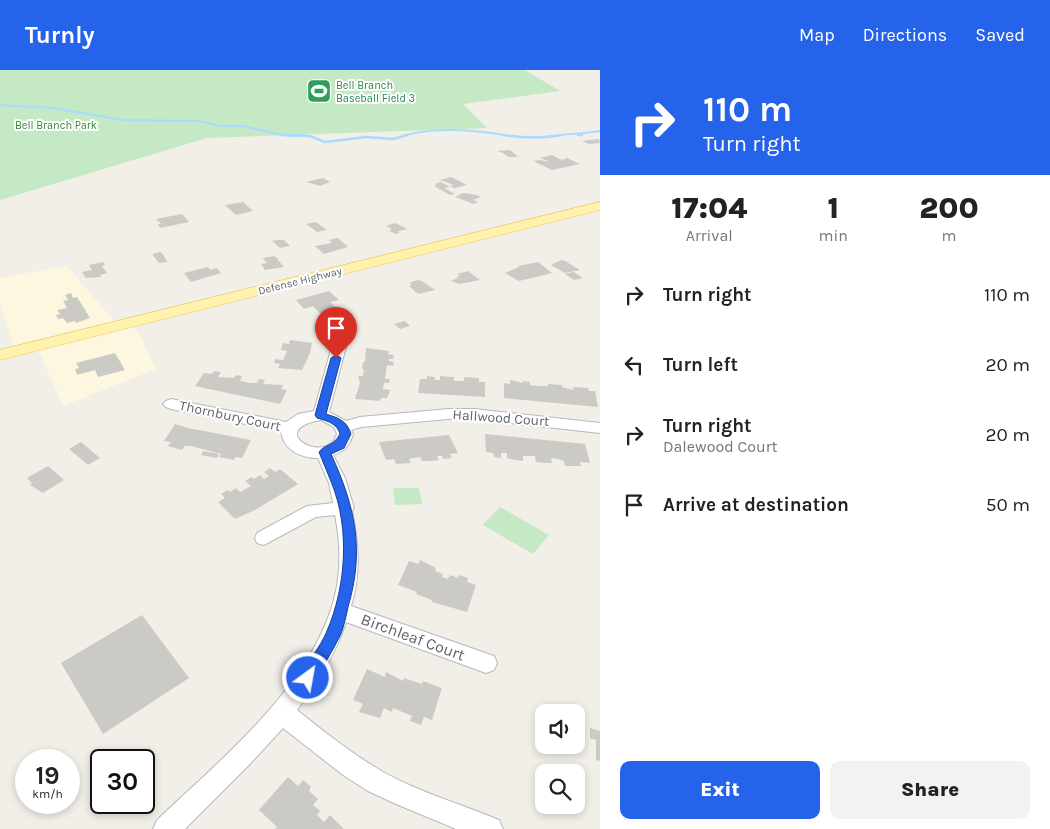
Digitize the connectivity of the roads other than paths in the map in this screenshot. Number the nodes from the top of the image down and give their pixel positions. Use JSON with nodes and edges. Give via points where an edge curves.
{"nodes":[{"id":1,"x":600,"y":206,"type":"edge"},
{"id":2,"x":341,"y":339,"type":"dead end"},
{"id":3,"x":0,"y":355,"type":"edge"},
{"id":4,"x":172,"y":404,"type":"dead end"},
{"id":5,"x":321,"y":415,"type":"junction"},
{"id":6,"x":343,"y":427,"type":"junction"},
{"id":7,"x":289,"y":428,"type":"junction"},
{"id":8,"x":600,"y":428,"type":"edge"},
{"id":9,"x":324,"y":452,"type":"junction"},
{"id":10,"x":345,"y":508,"type":"junction"},
{"id":11,"x":264,"y":538,"type":"dead end"},
{"id":12,"x":340,"y":612,"type":"junction"},
{"id":13,"x":486,"y":663,"type":"dead end"},
{"id":14,"x":282,"y":712,"type":"junction"},
{"id":15,"x":173,"y":827,"type":"edge"},
{"id":16,"x":490,"y":829,"type":"edge"}],
"edges":[{"from":1,"to":3,"type":"main road","name":"Defense Highway"},
{"from":2,"to":5,"type":"street"},
{"from":4,"to":7,"type":"street","name":"Thornbury Court"},
{"from":5,"to":6,"type":"street"},
{"from":5,"to":7,"type":"street","via":[[300,418]]},
{"from":6,"to":8,"type":"street","name":"Hallwood Court","via":[[360,422],[474,414]]},
{"from":6,"to":9,"type":"street","via":[[344,440],[333,450]]},
{"from":7,"to":9,"type":"street","via":[[290,442],[297,448],[313,453]]},
{"from":9,"to":10,"type":"street"},
{"from":10,"to":11,"type":"street","via":[[313,511]]},
{"from":10,"to":12,"type":"street","via":[[350,566]]},
{"from":12,"to":13,"type":"street","name":"Birchleaf Court"},
{"from":12,"to":14,"type":"street","via":[[334,634],[318,662]]},
{"from":14,"to":15,"type":"street"},
{"from":14,"to":16,"type":"street","via":[[376,781],[407,797]]}]}
